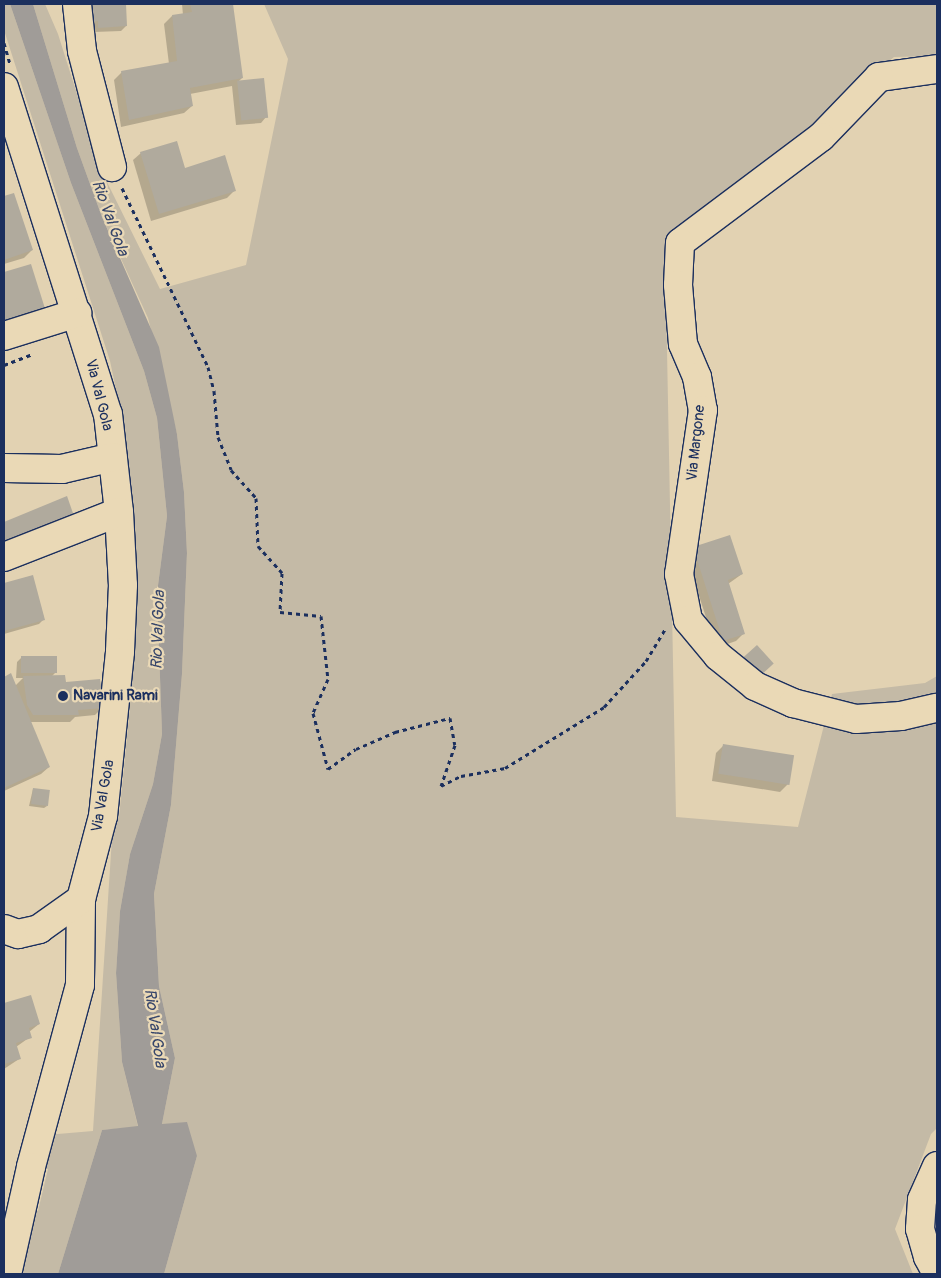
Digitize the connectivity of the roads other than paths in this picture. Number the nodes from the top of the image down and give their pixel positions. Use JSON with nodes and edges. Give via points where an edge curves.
{"nodes":[{"id":1,"x":77,"y":4,"type":"edge"},
{"id":2,"x":937,"y":69,"type":"edge"},
{"id":3,"x":4,"y":87,"type":"edge"},
{"id":4,"x":112,"y":167,"type":"road end"},
{"id":5,"x":77,"y":313,"type":"junction"},
{"id":6,"x":4,"y":336,"type":"edge"},
{"id":7,"x":113,"y":457,"type":"junction"},
{"id":8,"x":4,"y":468,"type":"edge"},
{"id":9,"x":119,"y":512,"type":"junction"},
{"id":10,"x":4,"y":557,"type":"edge"},
{"id":11,"x":937,"y":708,"type":"edge"},
{"id":12,"x":82,"y":899,"type":"junction"},
{"id":13,"x":4,"y":929,"type":"edge"},
{"id":14,"x":937,"y":1166,"type":"edge"},
{"id":15,"x":7,"y":1274,"type":"edge"},
{"id":16,"x":937,"y":1274,"type":"edge"}],
"edges":[{"from":1,"to":4,"type":"street","via":[[82,52]]},
{"from":2,"to":11,"type":"street","name":"Via Margone","via":[[879,77],[821,137],[680,243],[678,285],[683,344],[697,377],[703,410],[679,574],[688,620],[718,656],[755,686],[793,703],[856,719],[901,716]]},
{"from":3,"to":5,"type":"street","name":"Via Val Gola"},
{"from":5,"to":6,"type":"street"},
{"from":5,"to":7,"type":"street","name":"Via Val Gola","via":[[108,414]]},
{"from":7,"to":8,"type":"street","via":[[62,469]]},
{"from":7,"to":9,"type":"street","name":"Via Val Gola"},
{"from":9,"to":10,"type":"street"},
{"from":9,"to":12,"type":"street","name":"Via Val Gola","via":[[123,585],[114,729],[103,816]]},
{"from":12,"to":13,"type":"street","via":[[39,929],[18,934]]},
{"from":12,"to":15,"type":"street","name":"Via Val Gola","via":[[80,985],[31,1167]]},
{"from":14,"to":16,"type":"street","via":[[922,1200],[920,1229],[928,1258]]}]}
